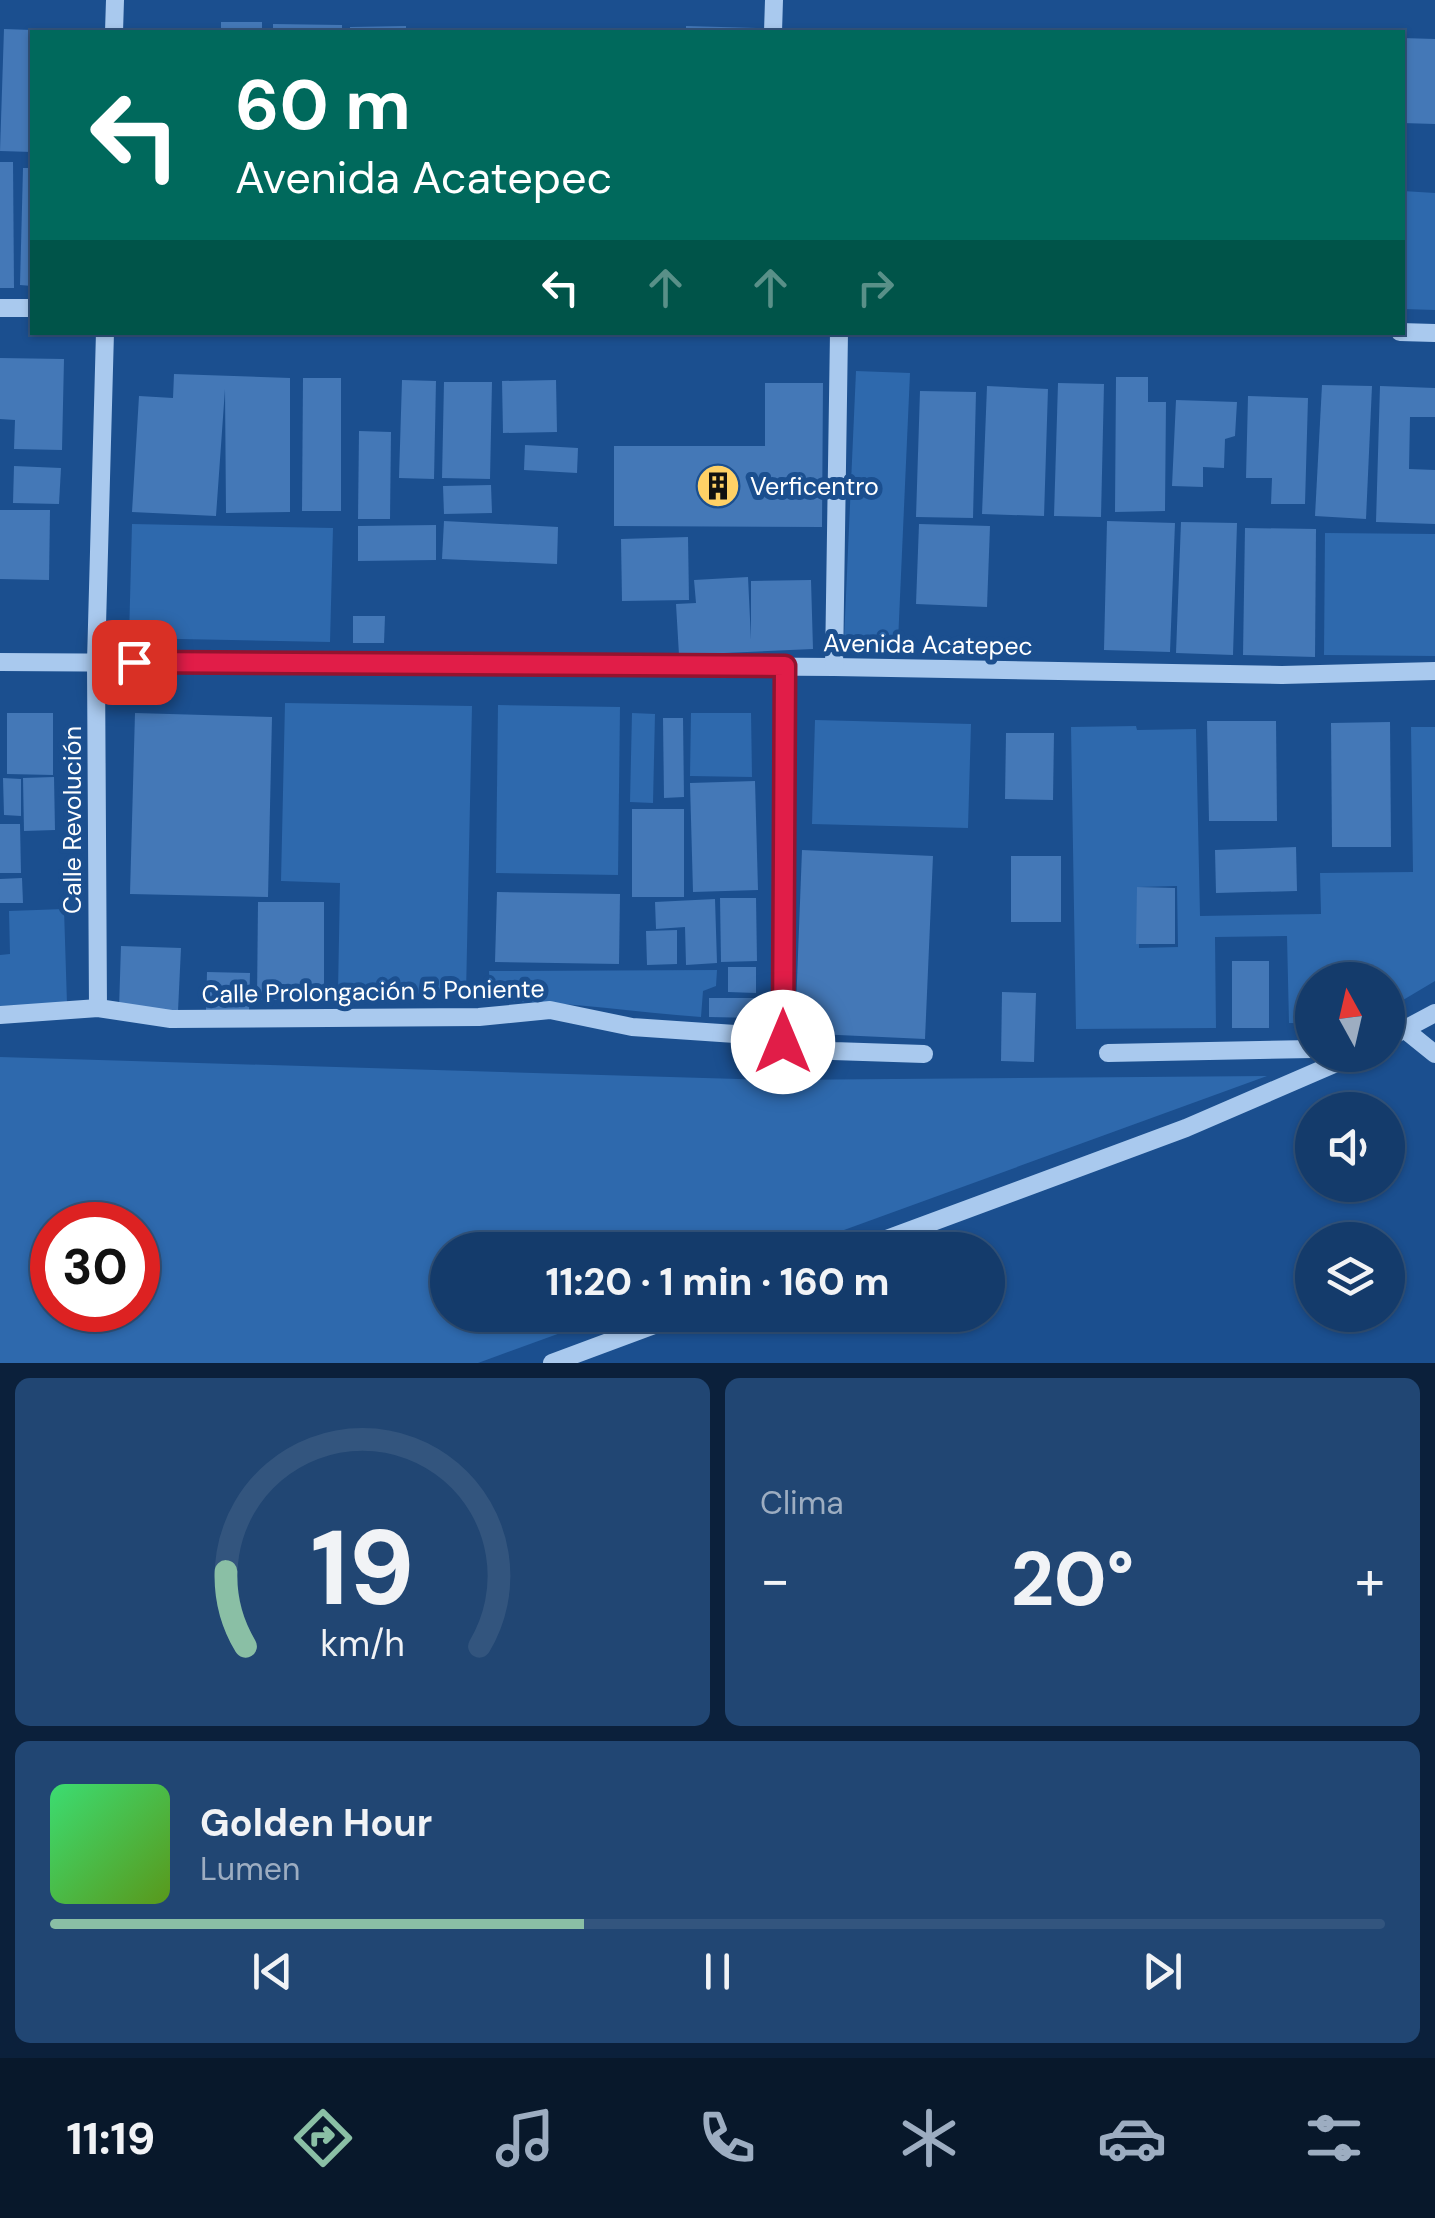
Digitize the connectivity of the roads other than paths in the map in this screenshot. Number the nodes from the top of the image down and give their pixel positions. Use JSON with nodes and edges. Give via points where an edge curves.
{"nodes":[{"id":1,"x":115,"y":0,"type":"edge"},
{"id":2,"x":774,"y":0,"type":"edge"},
{"id":3,"x":114,"y":30,"type":"edge"},
{"id":4,"x":772,"y":30,"type":"edge"},
{"id":5,"x":0,"y":308,"type":"edge"},
{"id":6,"x":30,"y":308,"type":"edge"},
{"id":7,"x":1405,"y":332,"type":"edge"},
{"id":8,"x":1435,"y":333,"type":"edge"},
{"id":9,"x":105,"y":335,"type":"edge"},
{"id":10,"x":839,"y":335,"type":"edge"},
{"id":11,"x":0,"y":662,"type":"edge"},
{"id":12,"x":96,"y":662,"type":"junction"},
{"id":13,"x":785,"y":666,"type":"junction"},
{"id":14,"x":834,"y":667,"type":"junction"},
{"id":15,"x":1435,"y":671,"type":"edge"},
{"id":16,"x":98,"y":1008,"type":"junction"},
{"id":17,"x":1435,"y":1013,"type":"edge"},
{"id":18,"x":0,"y":1015,"type":"edge"},
{"id":19,"x":1405,"y":1029,"type":"edge"},
{"id":20,"x":1405,"y":1039,"type":"edge"},
{"id":21,"x":783,"y":1042,"type":"junction"},
{"id":22,"x":1295,"y":1049,"type":"edge"},
{"id":23,"x":1108,"y":1053,"type":"dead end"},
{"id":24,"x":924,"y":1054,"type":"dead end"},
{"id":25,"x":1435,"y":1054,"type":"edge"},
{"id":26,"x":1315,"y":1072,"type":"edge"},
{"id":27,"x":906,"y":1232,"type":"edge"},
{"id":28,"x":635,"y":1332,"type":"edge"},
{"id":29,"x":552,"y":1363,"type":"edge"}],
"edges":[{"from":1,"to":3,"type":"street"},
{"from":2,"to":4,"type":"street"},
{"from":5,"to":6,"type":"street"},
{"from":7,"to":8,"type":"street"},
{"from":9,"to":12,"type":"street","name":"Calle Revolución"},
{"from":10,"to":14,"type":"street"},
{"from":11,"to":12,"type":"street","name":"Avenida Acatepec"},
{"from":12,"to":13,"type":"street","name":"Avenida Acatepec"},
{"from":12,"to":16,"type":"street","name":"Calle Revolución"},
{"from":13,"to":14,"type":"street","name":"Avenida Acatepec"},
{"from":13,"to":21,"type":"street"},
{"from":14,"to":15,"type":"street","name":"Avenida Acatepec"},
{"from":16,"to":18,"type":"street","name":"Calle Prolongación 5 Poniente"},
{"from":16,"to":21,"type":"street","name":"Calle Prolongación 5 Poniente","via":[[170,1019],[479,1018],[550,1010],[632,1027]]},
{"from":17,"to":19,"type":"street"},
{"from":20,"to":25,"type":"street"},
{"from":21,"to":24,"type":"street","name":"Calle Prolongación 5 Poniente"},
{"from":22,"to":23,"type":"street"},
{"from":26,"to":27,"type":"street","via":[[1186,1128]]},
{"from":28,"to":29,"type":"street"}]}
